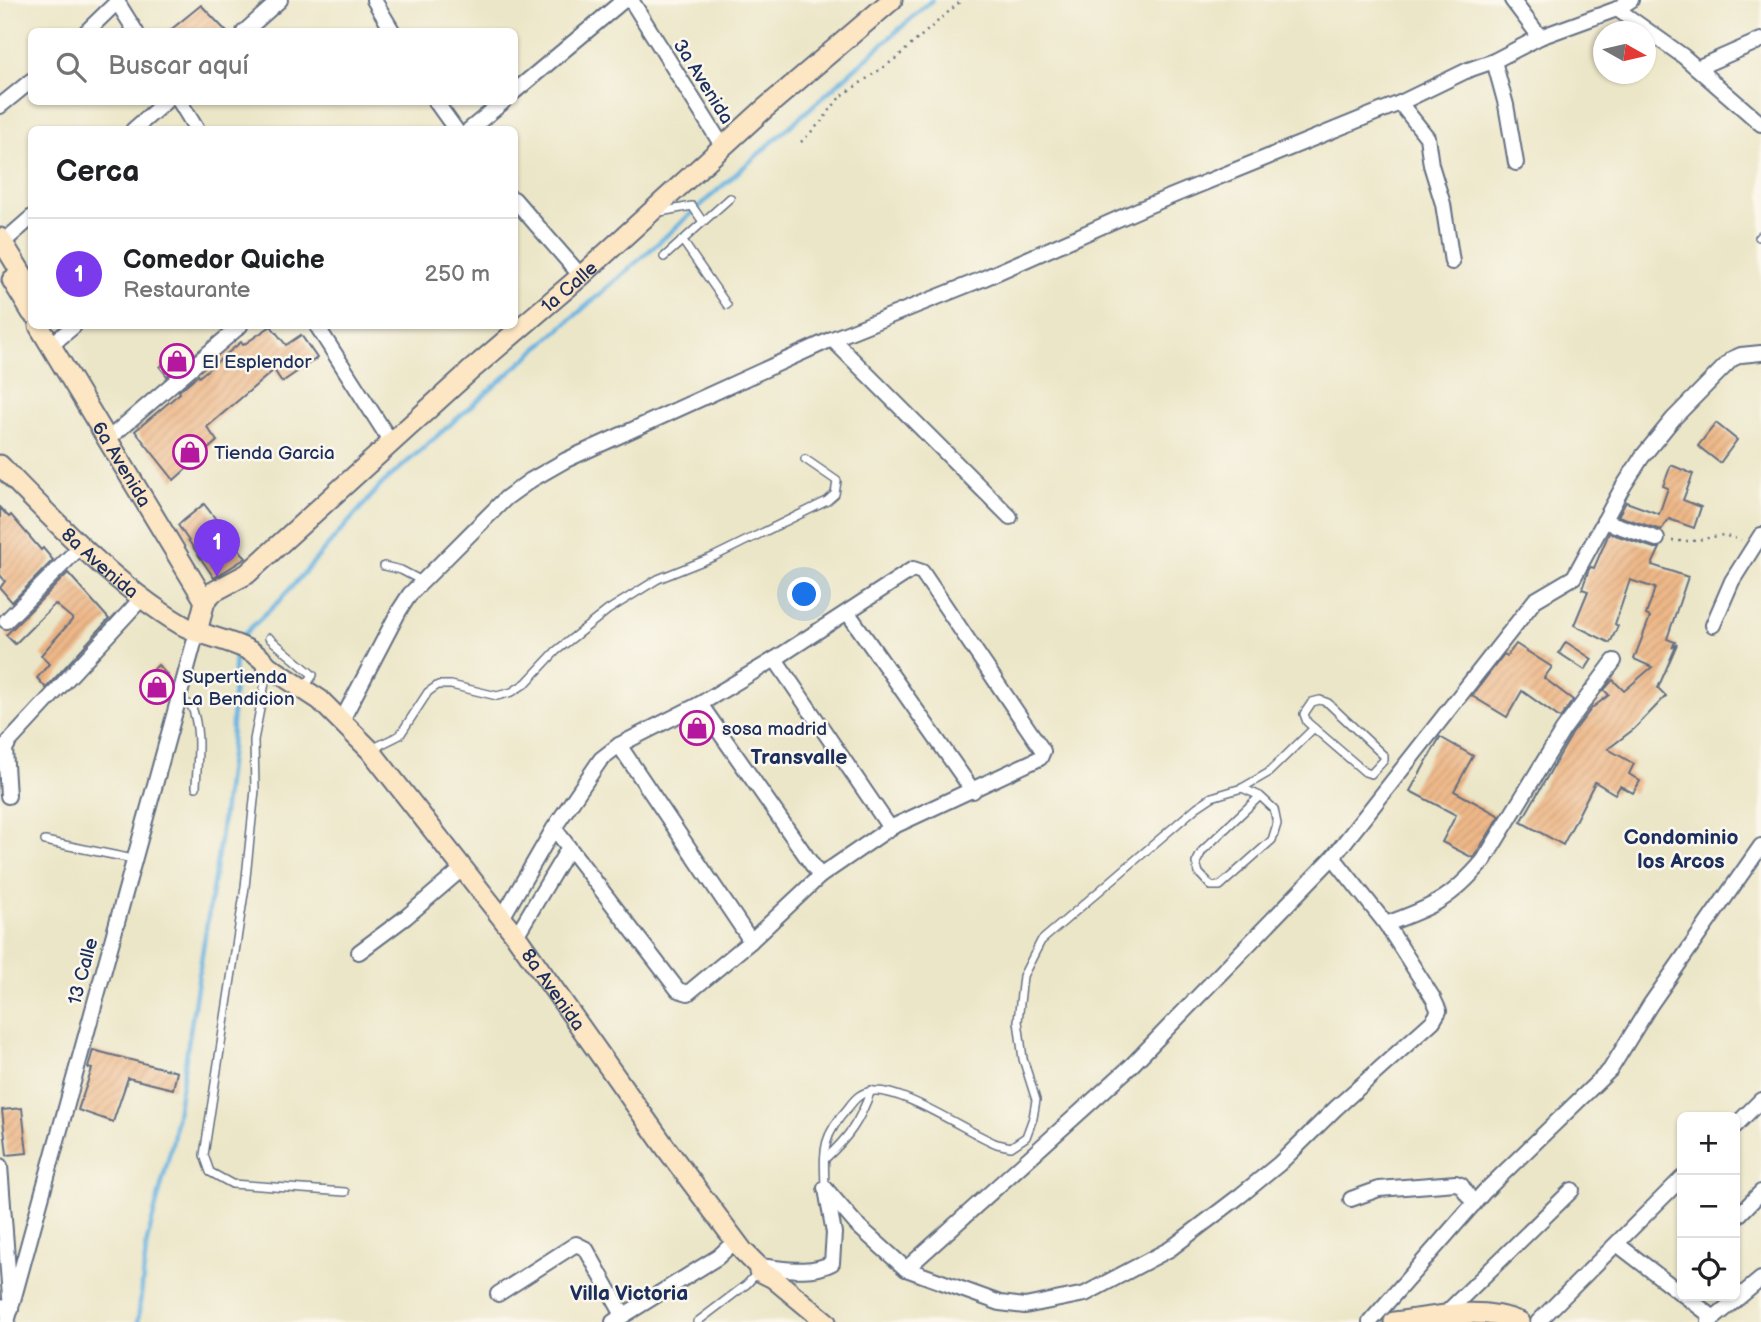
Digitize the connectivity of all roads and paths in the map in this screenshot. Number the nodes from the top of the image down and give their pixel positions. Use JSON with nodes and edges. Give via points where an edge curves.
{"nodes":[{"id":1,"x":280,"y":0,"type":"edge"},
{"id":2,"x":374,"y":0,"type":"edge"},
{"id":3,"x":624,"y":0,"type":"edge"},
{"id":4,"x":631,"y":0,"type":"edge"},
{"id":5,"x":892,"y":0,"type":"edge"},
{"id":6,"x":962,"y":0,"type":"edge"},
{"id":7,"x":1511,"y":0,"type":"edge"},
{"id":8,"x":1631,"y":0,"type":"edge"},
{"id":9,"x":118,"y":1,"type":"edge"},
{"id":10,"x":1617,"y":9,"type":"junction"},
{"id":11,"x":90,"y":28,"type":"edge"},
{"id":12,"x":134,"y":28,"type":"edge"},
{"id":13,"x":248,"y":28,"type":"edge"},
{"id":14,"x":391,"y":28,"type":"edge"},
{"id":15,"x":1540,"y":37,"type":"junction"},
{"id":16,"x":1761,"y":40,"type":"edge"},
{"id":17,"x":1494,"y":61,"type":"junction"},
{"id":18,"x":1697,"y":68,"type":"junction"},
{"id":19,"x":28,"y":83,"type":"edge"},
{"id":20,"x":518,"y":89,"type":"edge"},
{"id":21,"x":1400,"y":103,"type":"junction"},
{"id":22,"x":162,"y":105,"type":"edge"},
{"id":23,"x":182,"y":105,"type":"edge"},
{"id":24,"x":438,"y":105,"type":"edge"},
{"id":25,"x":499,"y":105,"type":"edge"},
{"id":26,"x":0,"y":106,"type":"edge"},
{"id":27,"x":1761,"y":124,"type":"edge"},
{"id":28,"x":138,"y":126,"type":"edge"},
{"id":29,"x":195,"y":126,"type":"edge"},
{"id":30,"x":453,"y":126,"type":"edge"},
{"id":31,"x":474,"y":126,"type":"edge"},
{"id":32,"x":801,"y":142,"type":"dead end"},
{"id":33,"x":723,"y":147,"type":"junction"},
{"id":34,"x":1516,"y":163,"type":"dead end"},
{"id":35,"x":730,"y":198,"type":"dead end"},
{"id":36,"x":518,"y":204,"type":"edge"},
{"id":37,"x":648,"y":216,"type":"junction"},
{"id":38,"x":701,"y":218,"type":"junction"},
{"id":39,"x":28,"y":222,"type":"edge"},
{"id":40,"x":682,"y":240,"type":"junction"},
{"id":41,"x":1,"y":247,"type":"edge"},
{"id":42,"x":664,"y":257,"type":"dead end"},
{"id":43,"x":1452,"y":262,"type":"dead end"},
{"id":44,"x":581,"y":276,"type":"junction"},
{"id":45,"x":28,"y":284,"type":"edge"},
{"id":46,"x":28,"y":304,"type":"edge"},
{"id":47,"x":727,"y":305,"type":"dead end"},
{"id":48,"x":237,"y":329,"type":"edge"},
{"id":49,"x":319,"y":329,"type":"edge"},
{"id":50,"x":60,"y":333,"type":"edge"},
{"id":51,"x":832,"y":339,"type":"junction"},
{"id":52,"x":1761,"y":352,"type":"edge"},
{"id":53,"x":112,"y":436,"type":"junction"},
{"id":54,"x":391,"y":442,"type":"junction"},
{"id":55,"x":805,"y":459,"type":"dead end"},
{"id":56,"x":0,"y":466,"type":"edge"},
{"id":57,"x":1010,"y":517,"type":"dead end"},
{"id":58,"x":1604,"y":521,"type":"junction"},
{"id":59,"x":1657,"y":539,"type":"joint"},
{"id":60,"x":1758,"y":539,"type":"edge"},
{"id":61,"x":82,"y":545,"type":"junction"},
{"id":62,"x":384,"y":566,"type":"dead end"},
{"id":63,"x":422,"y":581,"type":"junction"},
{"id":64,"x":209,"y":596,"type":"junction"},
{"id":65,"x":142,"y":598,"type":"junction"},
{"id":66,"x":848,"y":613,"type":"junction"},
{"id":67,"x":6,"y":621,"type":"dead end"},
{"id":68,"x":1713,"y":625,"type":"dead end"},
{"id":69,"x":197,"y":632,"type":"junction"},
{"id":70,"x":269,"y":638,"type":"dead end"},
{"id":71,"x":775,"y":659,"type":"junction"},
{"id":72,"x":1614,"y":661,"type":"dead end"},
{"id":73,"x":263,"y":663,"type":"junction"},
{"id":74,"x":303,"y":689,"type":"junction"},
{"id":75,"x":178,"y":699,"type":"junction"},
{"id":76,"x":700,"y":704,"type":"junction"},
{"id":77,"x":342,"y":720,"type":"junction"},
{"id":78,"x":1314,"y":728,"type":"junction"},
{"id":79,"x":618,"y":745,"type":"junction"},
{"id":80,"x":370,"y":750,"type":"junction"},
{"id":81,"x":196,"y":787,"type":"dead end"},
{"id":82,"x":1242,"y":788,"type":"junction"},
{"id":83,"x":973,"y":791,"type":"junction"},
{"id":84,"x":8,"y":796,"type":"dead end"},
{"id":85,"x":1260,"y":796,"type":"junction"},
{"id":86,"x":554,"y":828,"type":"junction"},
{"id":87,"x":890,"y":828,"type":"junction"},
{"id":88,"x":45,"y":841,"type":"dead end"},
{"id":89,"x":1761,"y":846,"type":"edge"},
{"id":90,"x":568,"y":849,"type":"junction"},
{"id":91,"x":1333,"y":857,"type":"junction"},
{"id":92,"x":133,"y":859,"type":"junction"},
{"id":93,"x":463,"y":868,"type":"junction"},
{"id":94,"x":820,"y":876,"type":"junction"},
{"id":95,"x":502,"y":918,"type":"junction"},
{"id":96,"x":1386,"y":924,"type":"junction"},
{"id":97,"x":516,"y":936,"type":"junction"},
{"id":98,"x":751,"y":941,"type":"junction"},
{"id":99,"x":359,"y":952,"type":"dead end"},
{"id":100,"x":871,"y":1090,"type":"junction"},
{"id":101,"x":1761,"y":1100,"type":"edge"},
{"id":102,"x":1740,"y":1121,"type":"edge"},
{"id":103,"x":825,"y":1159,"type":"junction"},
{"id":104,"x":0,"y":1166,"type":"edge"},
{"id":105,"x":1677,"y":1183,"type":"edge"},
{"id":106,"x":825,"y":1188,"type":"junction"},
{"id":107,"x":1572,"y":1189,"type":"dead end"},
{"id":108,"x":345,"y":1192,"type":"dead end"},
{"id":109,"x":1761,"y":1192,"type":"edge"},
{"id":110,"x":1351,"y":1199,"type":"dead end"},
{"id":111,"x":1474,"y":1204,"type":"junction"},
{"id":112,"x":1740,"y":1211,"type":"edge"},
{"id":113,"x":735,"y":1241,"type":"junction"},
{"id":114,"x":1618,"y":1244,"type":"junction"},
{"id":115,"x":758,"y":1268,"type":"junction"},
{"id":116,"x":906,"y":1269,"type":"junction"},
{"id":117,"x":1761,"y":1279,"type":"edge"},
{"id":118,"x":1677,"y":1285,"type":"edge"},
{"id":119,"x":498,"y":1294,"type":"dead end"},
{"id":120,"x":1694,"y":1301,"type":"edge"},
{"id":121,"x":6,"y":1313,"type":"edge"},
{"id":122,"x":1443,"y":1316,"type":"junction"},
{"id":123,"x":618,"y":1319,"type":"edge"},
{"id":124,"x":1712,"y":1320,"type":"edge"},
{"id":125,"x":697,"y":1322,"type":"edge"},
{"id":126,"x":826,"y":1322,"type":"edge"},
{"id":127,"x":1370,"y":1322,"type":"edge"},
{"id":128,"x":1394,"y":1322,"type":"edge"},
{"id":129,"x":1520,"y":1322,"type":"edge"},
{"id":130,"x":1538,"y":1322,"type":"edge"}],
"edges":[{"from":1,"to":13,"type":"street"},
{"from":2,"to":14,"type":"street"},
{"from":3,"to":20,"type":"street"},
{"from":4,"to":33,"type":"street","name":"3a Avenida"},
{"from":5,"to":33,"type":"street","name":"1a Calle"},
{"from":6,"to":32,"type":"path","via":[[894,60],[840,97]]},
{"from":7,"to":15,"type":"street"},
{"from":8,"to":10,"type":"street"},
{"from":9,"to":11,"type":"street"},
{"from":9,"to":12,"type":"street"},
{"from":10,"to":15,"type":"street"},
{"from":10,"to":18,"type":"street"},
{"from":15,"to":17,"type":"street"},
{"from":16,"to":18,"type":"street"},
{"from":17,"to":21,"type":"street"},
{"from":17,"to":34,"type":"street"},
{"from":18,"to":27,"type":"street"},
{"from":19,"to":26,"type":"street"},
{"from":21,"to":43,"type":"street","via":[[1427,137]]},
{"from":21,"to":51,"type":"street"},
{"from":22,"to":28,"type":"street"},
{"from":23,"to":29,"type":"street"},
{"from":24,"to":30,"type":"street"},
{"from":25,"to":31,"type":"street"},
{"from":33,"to":37,"type":"street","name":"1a Calle"},
{"from":35,"to":38,"type":"lane"},
{"from":36,"to":44,"type":"street"},
{"from":37,"to":38,"type":"lane","via":[[692,206]]},
{"from":37,"to":44,"type":"street","name":"1a Calle"},
{"from":38,"to":40,"type":"lane"},
{"from":39,"to":41,"type":"street"},
{"from":40,"to":42,"type":"lane"},
{"from":40,"to":47,"type":"lane"},
{"from":41,"to":45,"type":"street"},
{"from":41,"to":46,"type":"street"},
{"from":44,"to":54,"type":"street","name":"1a Calle"},
{"from":48,"to":53,"type":"street"},
{"from":49,"to":54,"type":"street"},
{"from":50,"to":53,"type":"street","name":"6a Avenida"},
{"from":51,"to":57,"type":"street"},
{"from":51,"to":63,"type":"street","via":[[548,469],[506,498]]},
{"from":52,"to":58,"type":"street","via":[[1732,359],[1673,419],[1642,457]]},
{"from":53,"to":64,"type":"street","name":"6a Avenida"},
{"from":54,"to":64,"type":"street","name":"1a Calle","via":[[247,574]]},
{"from":55,"to":80,"type":"lane","via":[[837,481],[835,494],[827,501],[658,579],[608,610],[512,692],[497,696],[438,685],[428,692],[400,735]]},
{"from":56,"to":61,"type":"street","name":"8a Avenida"},
{"from":58,"to":59,"type":"street"},
{"from":58,"to":91,"type":"street","via":[[1574,577],[1535,600]]},
{"from":59,"to":60,"type":"path","via":[[1693,541],[1723,535]]},
{"from":60,"to":68,"type":"street","via":[[1732,581]]},
{"from":61,"to":65,"type":"street","name":"8a Avenida"},
{"from":61,"to":67,"type":"street"},
{"from":62,"to":63,"type":"lane"},
{"from":63,"to":77,"type":"street","via":[[399,611]]},
{"from":64,"to":69,"type":"street"},
{"from":65,"to":69,"type":"street","name":"8a Avenida"},
{"from":65,"to":84,"type":"street","via":[[9,742],[5,749]]},
{"from":66,"to":71,"type":"street"},
{"from":66,"to":83,"type":"street"},
{"from":66,"to":83,"type":"street","via":[[914,569],[922,572],[1043,751],[1040,758]]},
{"from":69,"to":73,"type":"street","name":"8a Avenida"},
{"from":69,"to":75,"type":"street","name":"13 Calle"},
{"from":70,"to":74,"type":"lane","via":[[313,675]]},
{"from":71,"to":76,"type":"street"},
{"from":71,"to":87,"type":"street"},
{"from":72,"to":96,"type":"street","via":[[1563,730],[1468,879],[1442,901]]},
{"from":73,"to":74,"type":"street","name":"8a Avenida"},
{"from":73,"to":108,"type":"lane","via":[[245,887],[204,1155],[210,1172],[232,1184]]},
{"from":74,"to":77,"type":"street","name":"8a Avenida"},
{"from":75,"to":81,"type":"lane","via":[[191,705],[196,716]]},
{"from":75,"to":92,"type":"street","name":"13 Calle"},
{"from":76,"to":79,"type":"street"},
{"from":76,"to":94,"type":"street"},
{"from":77,"to":80,"type":"street","name":"8a Avenida"},
{"from":78,"to":78,"type":"lane","via":[[1365,772],[1371,774],[1384,760],[1382,753],[1320,700],[1312,702],[1304,714]]},
{"from":78,"to":82,"type":"lane","via":[[1268,773]]},
{"from":79,"to":86,"type":"street","via":[[601,759]]},
{"from":79,"to":98,"type":"street"},
{"from":80,"to":93,"type":"street","name":"8a Avenida"},
{"from":82,"to":85,"type":"lane"},
{"from":82,"to":100,"type":"lane","via":[[1197,807],[1041,941],[1023,976],[1017,1021],[1036,1100],[1026,1137],[1011,1147],[997,1144],[893,1093]]},
{"from":83,"to":87,"type":"street"},
{"from":85,"to":85,"type":"lane","via":[[1274,809],[1277,824],[1272,840],[1231,879],[1211,886],[1196,863],[1202,851]]},
{"from":86,"to":90,"type":"street"},
{"from":86,"to":95,"type":"street"},
{"from":87,"to":94,"type":"street"},
{"from":88,"to":92,"type":"lane"},
{"from":89,"to":111,"type":"street","via":[[1650,1004],[1610,1070]]},
{"from":90,"to":97,"type":"street"},
{"from":90,"to":98,"type":"street","via":[[682,993],[688,993]]},
{"from":91,"to":96,"type":"street"},
{"from":91,"to":116,"type":"street","via":[[1130,1067]]},
{"from":92,"to":121,"type":"street","name":"13 Calle"},
{"from":93,"to":95,"type":"street","name":"8a Avenida"},
{"from":93,"to":99,"type":"street"},
{"from":94,"to":98,"type":"street"},
{"from":95,"to":97,"type":"street","name":"8a Avenida"},
{"from":96,"to":116,"type":"street","via":[[1433,998],[1439,1011],[1433,1021],[1279,1164],[1170,1249],[1085,1294],[1025,1306],[1000,1303]]},
{"from":97,"to":113,"type":"street","name":"8a Avenida"},
{"from":100,"to":103,"type":"lane","via":[[856,1125]]},
{"from":100,"to":103,"type":"lane","via":[[858,1096],[834,1123],[826,1139]]},
{"from":101,"to":102,"type":"street"},
{"from":103,"to":106,"type":"lane"},
{"from":104,"to":121,"type":"street"},
{"from":105,"to":114,"type":"street"},
{"from":106,"to":115,"type":"street","via":[[834,1233],[832,1263],[821,1269]]},
{"from":106,"to":116,"type":"street","via":[[856,1224]]},
{"from":107,"to":122,"type":"street"},
{"from":109,"to":112,"type":"street"},
{"from":110,"to":111,"type":"street","via":[[1379,1189],[1456,1183]]},
{"from":111,"to":127,"type":"street"},
{"from":113,"to":115,"type":"street","name":"8a Avenida"},
{"from":113,"to":123,"type":"street"},
{"from":114,"to":118,"type":"street"},
{"from":114,"to":130,"type":"street"},
{"from":115,"to":125,"type":"lane","via":[[747,1284]]},
{"from":115,"to":126,"type":"street","name":"8a Avenida"},
{"from":117,"to":124,"type":"street"},
{"from":119,"to":123,"type":"street","via":[[581,1245]]},
{"from":120,"to":124,"type":"street"},
{"from":122,"to":128,"type":"street"},
{"from":122,"to":129,"type":"street","via":[[1487,1313]]}]}
